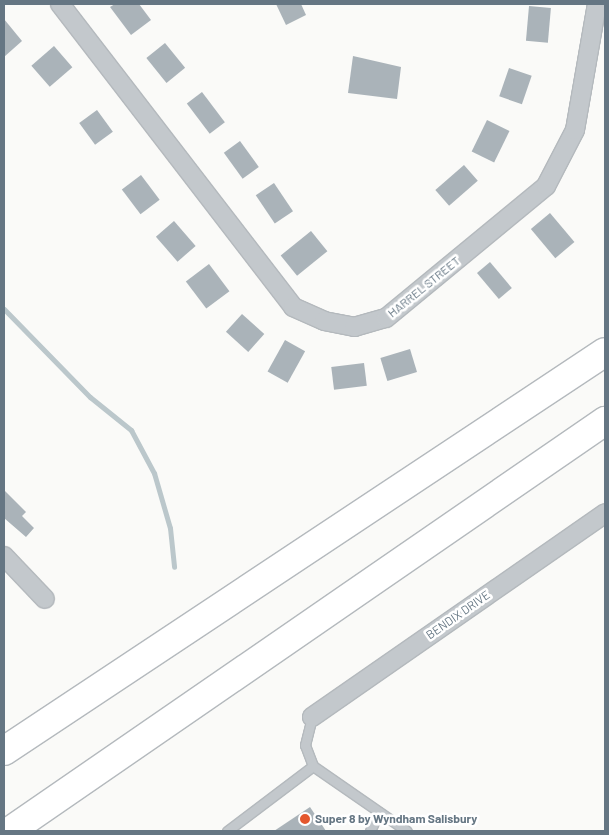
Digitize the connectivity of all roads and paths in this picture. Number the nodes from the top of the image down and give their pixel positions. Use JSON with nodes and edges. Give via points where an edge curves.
{"nodes":[{"id":1,"x":60,"y":4,"type":"edge"},
{"id":2,"x":597,"y":4,"type":"edge"},
{"id":3,"x":605,"y":352,"type":"edge"},
{"id":4,"x":605,"y":421,"type":"edge"},
{"id":5,"x":605,"y":513,"type":"edge"},
{"id":6,"x":4,"y":556,"type":"edge"},
{"id":7,"x":45,"y":599,"type":"dead end"},
{"id":8,"x":312,"y":717,"type":"joint"},
{"id":9,"x":4,"y":751,"type":"edge"},
{"id":10,"x":313,"y":766,"type":"junction"},
{"id":11,"x":379,"y":812,"type":"junction"},
{"id":12,"x":10,"y":831,"type":"edge"},
{"id":13,"x":228,"y":831,"type":"edge"},
{"id":14,"x":370,"y":831,"type":"edge"},
{"id":15,"x":407,"y":831,"type":"edge"}],
"edges":[{"from":1,"to":2,"type":"street","name":"HARREL STREET","via":[[293,307],[324,321],[354,327],[386,318],[546,186],[575,130]]},
{"from":3,"to":9,"type":"highway"},
{"from":4,"to":12,"type":"highway"},
{"from":5,"to":8,"type":"street","name":"BENDIX DRIVE"},
{"from":6,"to":7,"type":"street"},
{"from":8,"to":10,"type":"lane","via":[[305,745]]},
{"from":10,"to":11,"type":"lane"},
{"from":10,"to":13,"type":"lane"},
{"from":11,"to":14,"type":"lane"},
{"from":11,"to":15,"type":"lane"}]}
